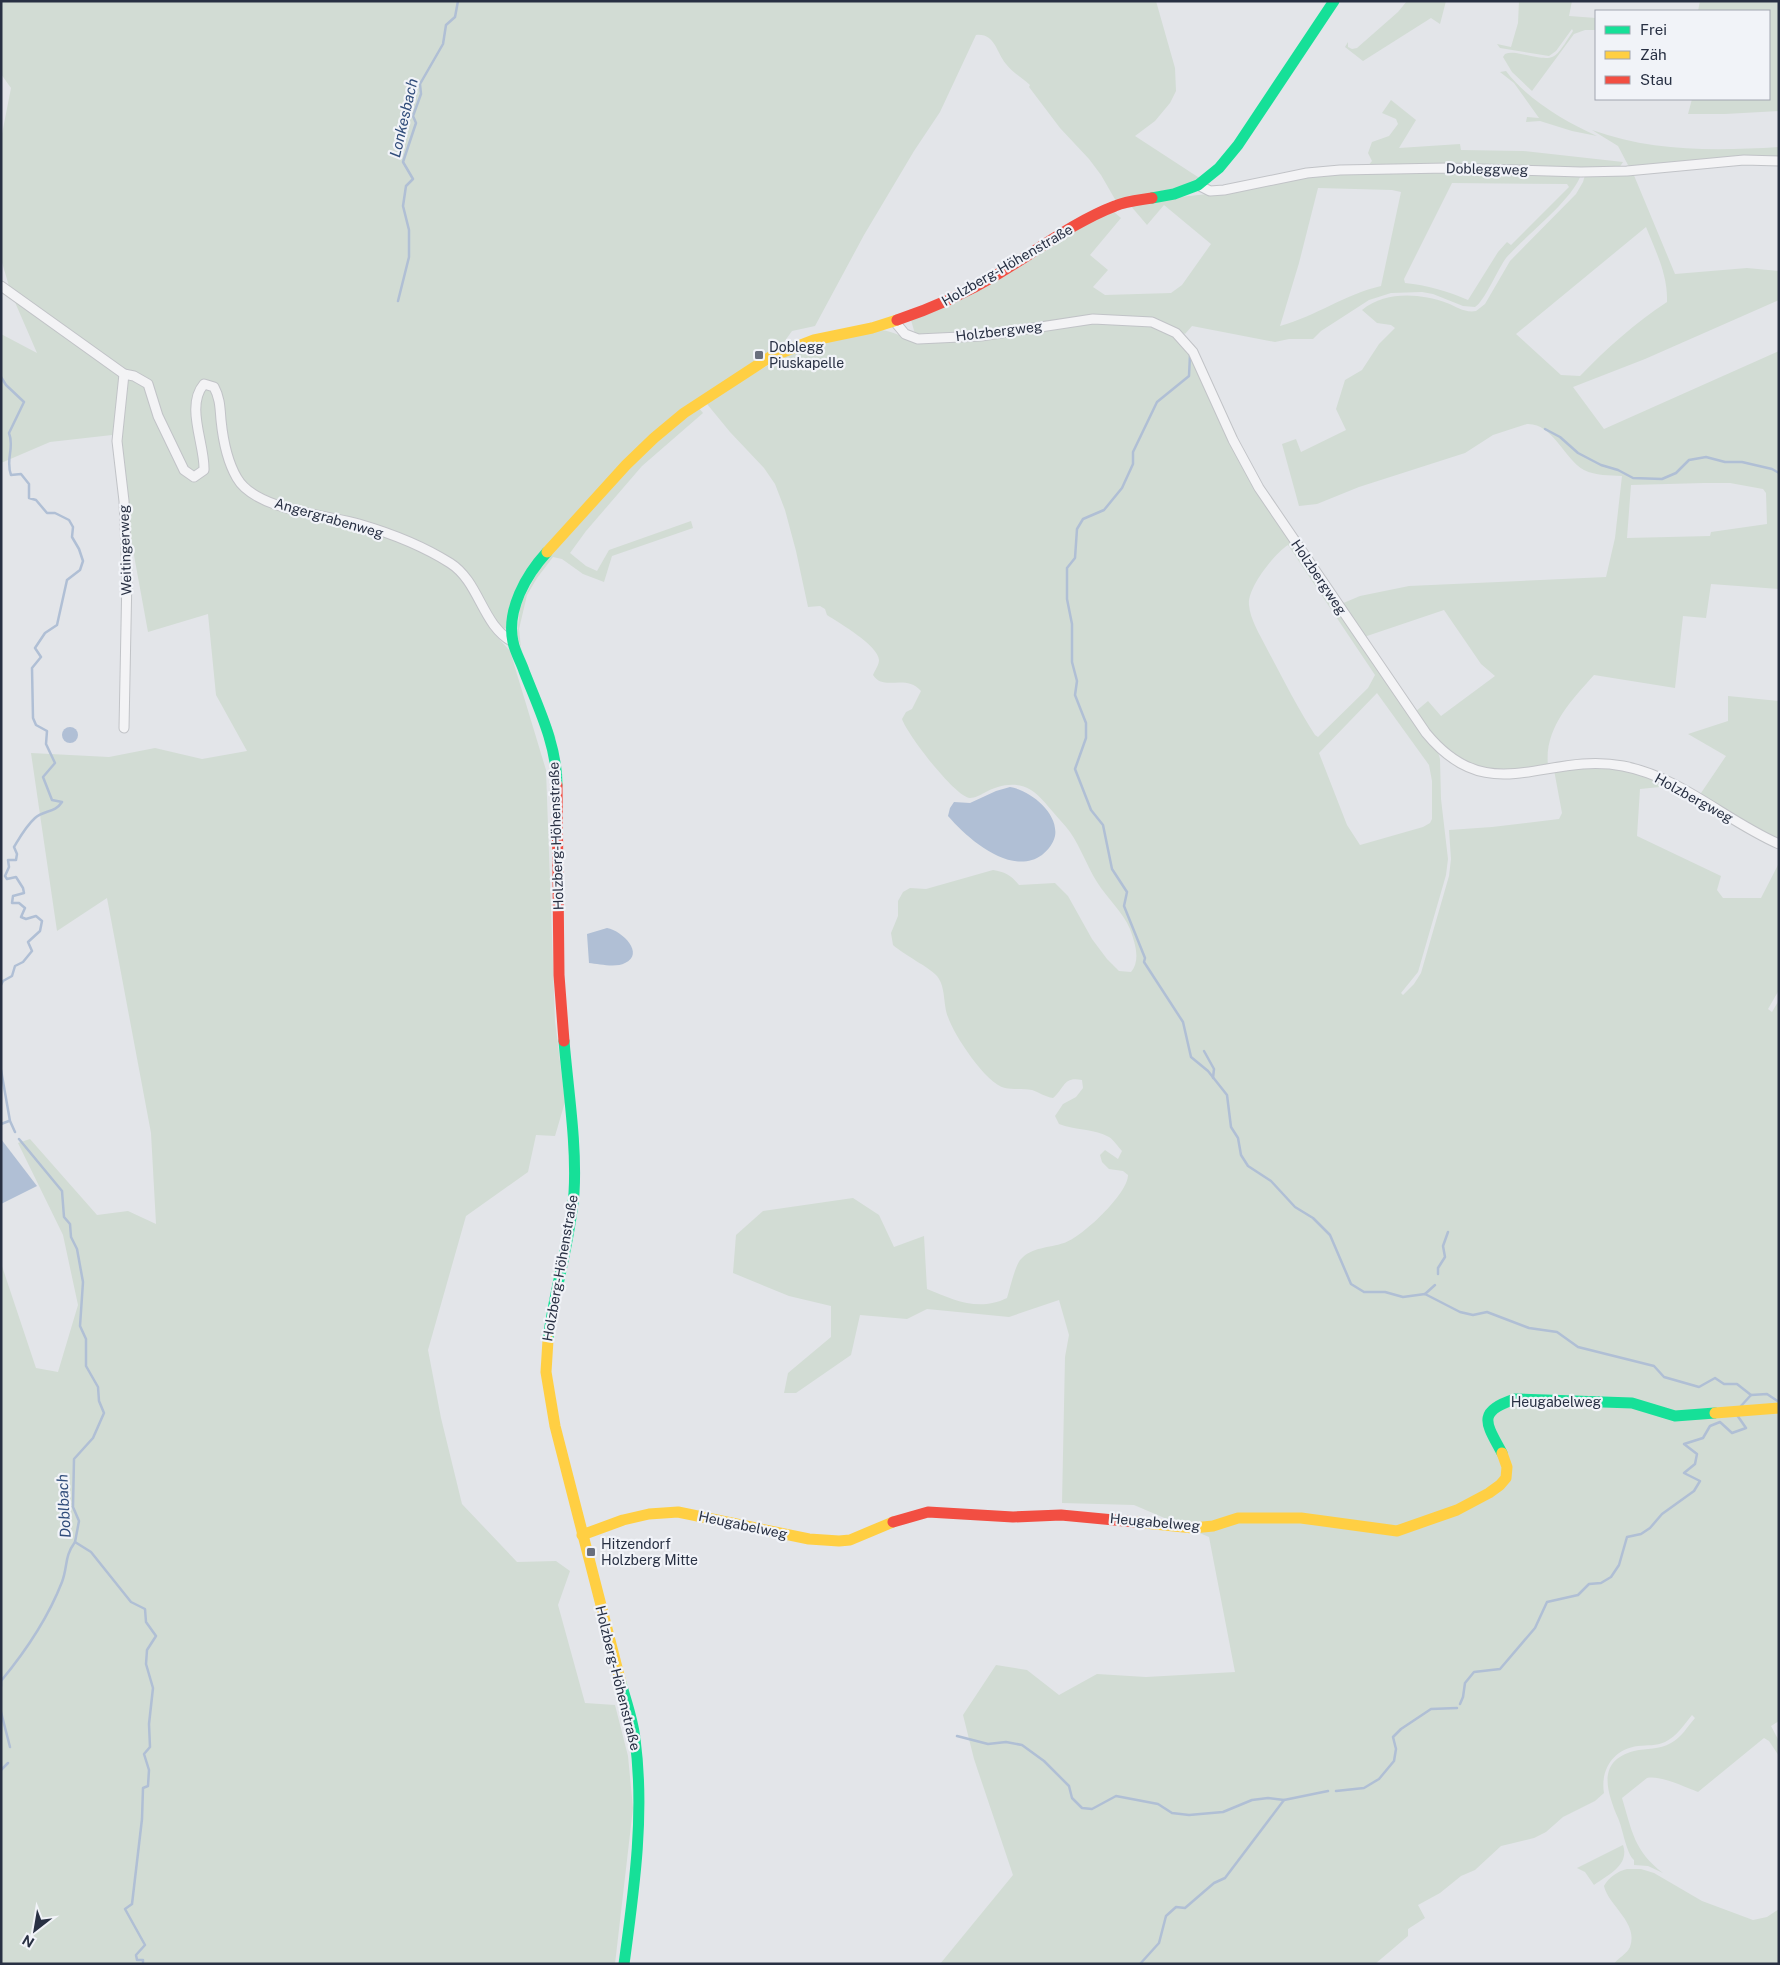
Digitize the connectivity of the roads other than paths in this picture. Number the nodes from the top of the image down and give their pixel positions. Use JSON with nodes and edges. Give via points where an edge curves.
{"nodes":[{"id":1,"x":1334,"y":1,"type":"edge"},
{"id":2,"x":1779,"y":161,"type":"edge"},
{"id":3,"x":1198,"y":185,"type":"junction"},
{"id":4,"x":1,"y":286,"type":"edge"},
{"id":5,"x":894,"y":322,"type":"junction"},
{"id":6,"x":124,"y":374,"type":"junction"},
{"id":7,"x":513,"y":642,"type":"junction"},
{"id":8,"x":124,"y":728,"type":"dead end"},
{"id":9,"x":1779,"y":844,"type":"edge"},
{"id":10,"x":1779,"y":1408,"type":"edge"},
{"id":11,"x":582,"y":1535,"type":"junction"},
{"id":12,"x":624,"y":1964,"type":"edge"}],
"edges":[{"from":1,"to":3,"type":"street","name":"Holzberg-Höhenstraße","via":[[1238,145],[1219,168]]},
{"from":2,"to":3,"type":"street","name":"Dobleggweg","via":[[1744,160],[1581,172],[1447,168],[1340,170],[1224,190],[1210,191]]},
{"from":3,"to":5,"type":"street","name":"Holzberg-Höhenstraße","via":[[1174,194],[1116,205],[960,295]]},
{"from":4,"to":6,"type":"street","name":"Angergrabenweg"},
{"from":5,"to":7,"type":"street","name":"Holzberg-Höhenstraße","via":[[814,340],[770,357],[670,424],[614,478],[532,571],[516,604]]},
{"from":5,"to":9,"type":"street","name":"Holzbergweg","via":[[905,334],[918,339],[981,336],[1093,319],[1152,322],[1176,333],[1193,352],[1259,488],[1442,752],[1468,768],[1498,775],[1592,763],[1641,770],[1680,788]]},
{"from":6,"to":7,"type":"street","name":"Angergrabenweg","via":[[148,384],[158,416],[184,470],[194,477],[204,470],[205,457],[196,415],[197,392],[204,384],[214,387],[219,397],[229,462],[238,481],[257,497],[300,512],[359,524],[410,543],[451,564],[465,576],[494,626]]},
{"from":6,"to":8,"type":"street","name":"Weitingerweg","via":[[118,441],[127,575]]},
{"from":7,"to":11,"type":"street","name":"Holzberg-Höhenstraße","via":[[545,725],[557,778],[559,975],[574,1193],[568,1239],[550,1321],[546,1372],[555,1426]]},
{"from":10,"to":11,"type":"street","name":"Heugabelweg","via":[[1675,1416],[1632,1403],[1515,1399],[1498,1403],[1488,1415],[1488,1427],[1507,1467],[1504,1483],[1469,1504],[1397,1531],[1301,1518],[1238,1518],[1193,1528],[1061,1515],[1013,1517],[928,1512],[896,1520],[850,1540],[830,1541],[678,1512],[623,1520]]},
{"from":11,"to":12,"type":"street","name":"Holzberg-Höhenstraße","via":[[635,1737],[638,1761],[639,1821]]}]}
